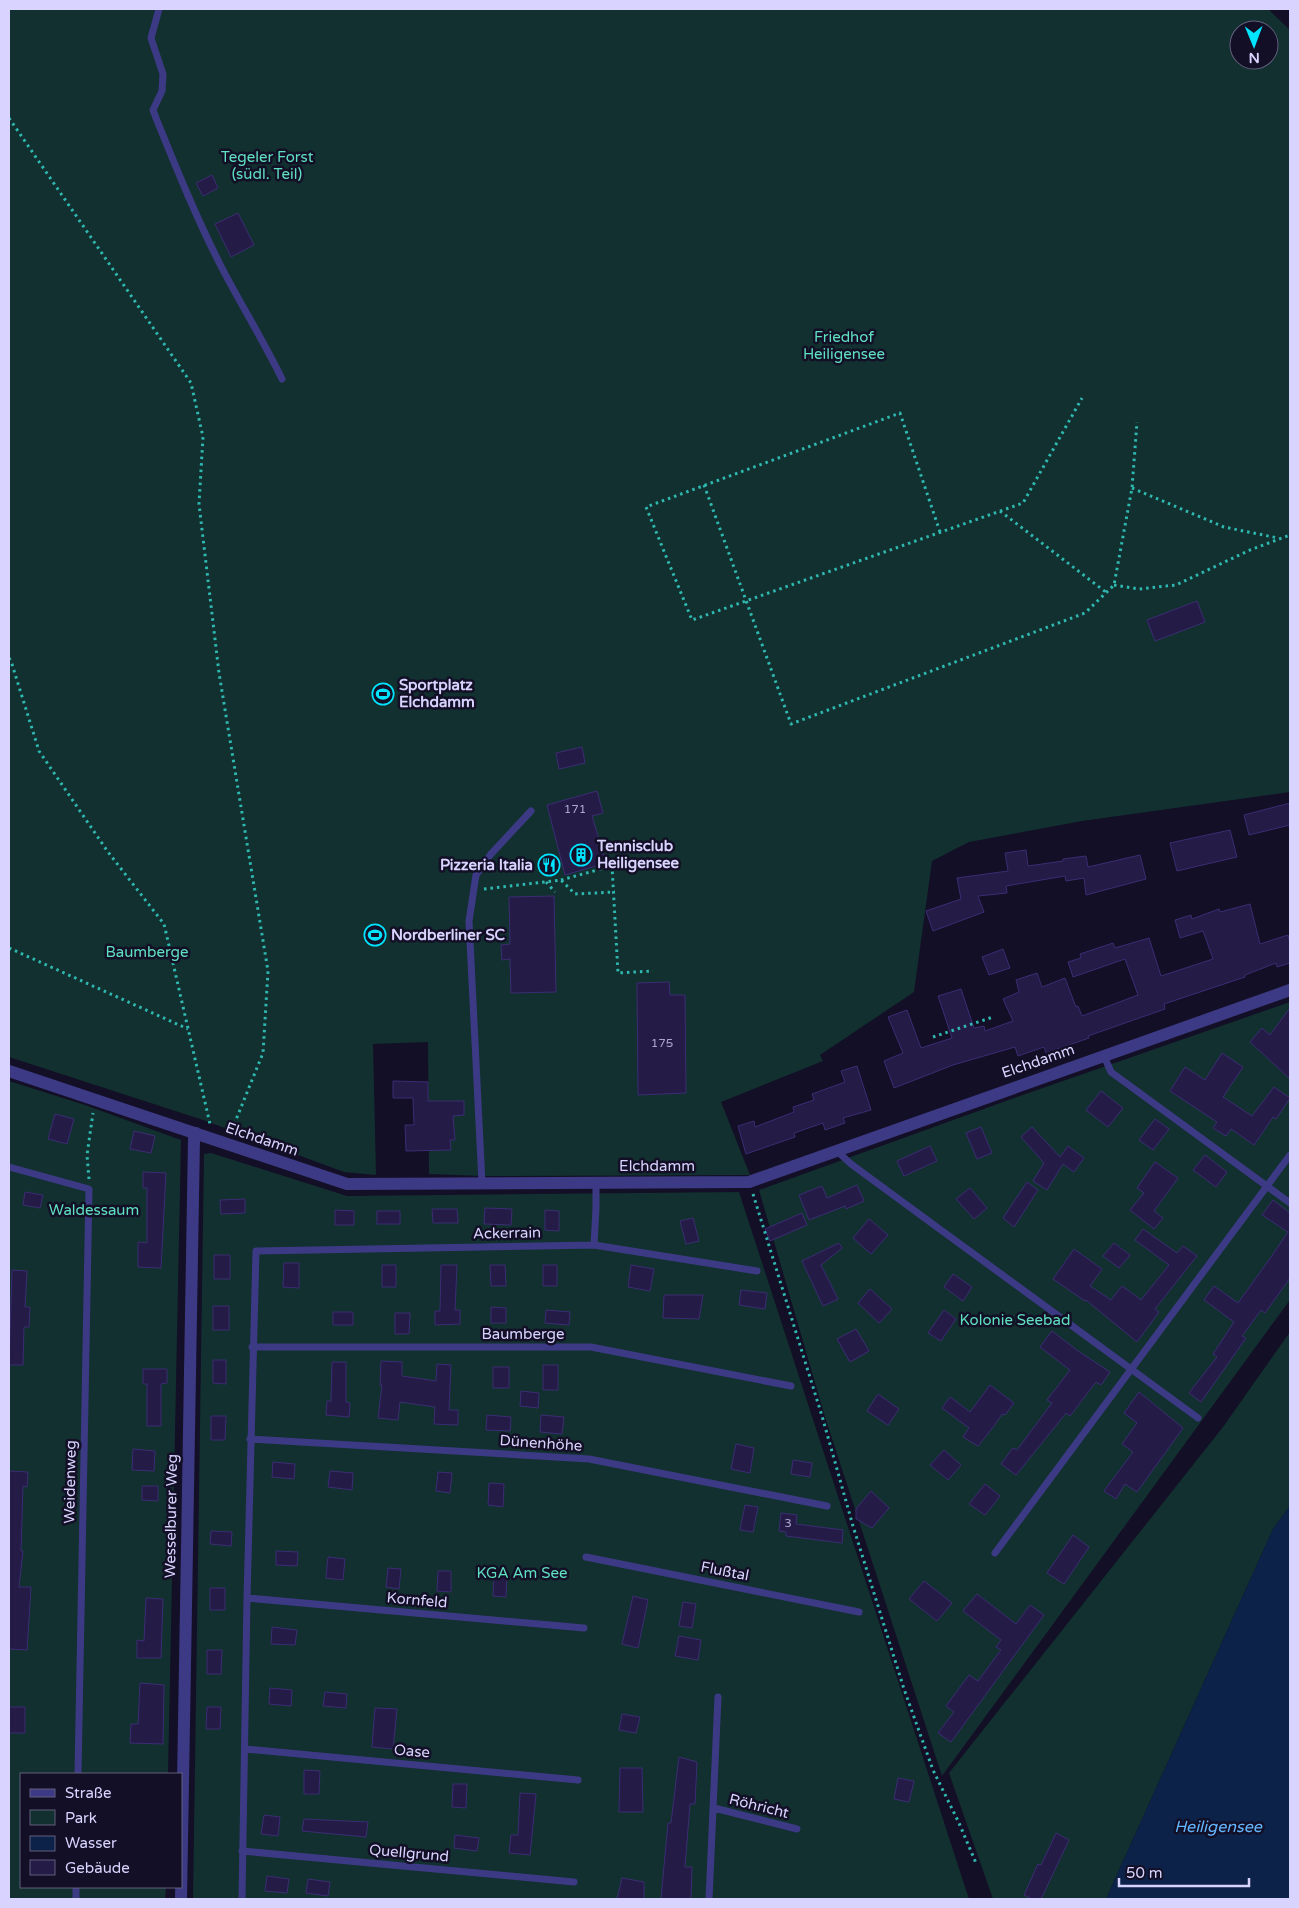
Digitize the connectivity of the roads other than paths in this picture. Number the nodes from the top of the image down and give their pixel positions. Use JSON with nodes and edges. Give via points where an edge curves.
{"nodes":[{"id":1,"x":159,"y":9,"type":"edge"},
{"id":2,"x":282,"y":379,"type":"dead end"},
{"id":3,"x":531,"y":811,"type":"dead end"},
{"id":4,"x":1290,"y":990,"type":"edge"},
{"id":5,"x":1104,"y":1056,"type":"junction"},
{"id":6,"x":9,"y":1071,"type":"edge"},
{"id":7,"x":196,"y":1133,"type":"junction"},
{"id":8,"x":837,"y":1151,"type":"junction"},
{"id":9,"x":1290,"y":1155,"type":"edge"},
{"id":10,"x":9,"y":1167,"type":"edge"},
{"id":11,"x":596,"y":1182,"type":"junction"},
{"id":12,"x":482,"y":1183,"type":"junction"},
{"id":13,"x":1268,"y":1187,"type":"junction"},
{"id":14,"x":1290,"y":1203,"type":"edge"},
{"id":15,"x":594,"y":1245,"type":"junction"},
{"id":16,"x":757,"y":1271,"type":"dead end"},
{"id":17,"x":252,"y":1347,"type":"junction"},
{"id":18,"x":1132,"y":1369,"type":"junction"},
{"id":19,"x":791,"y":1386,"type":"dead end"},
{"id":20,"x":1198,"y":1418,"type":"dead end"},
{"id":21,"x":250,"y":1439,"type":"junction"},
{"id":22,"x":827,"y":1506,"type":"dead end"},
{"id":23,"x":995,"y":1553,"type":"dead end"},
{"id":24,"x":586,"y":1558,"type":"dead end"},
{"id":25,"x":247,"y":1598,"type":"junction"},
{"id":26,"x":859,"y":1612,"type":"dead end"},
{"id":27,"x":584,"y":1628,"type":"dead end"},
{"id":28,"x":718,"y":1697,"type":"dead end"},
{"id":29,"x":244,"y":1749,"type":"junction"},
{"id":30,"x":78,"y":1773,"type":"edge"},
{"id":31,"x":578,"y":1780,"type":"dead end"},
{"id":32,"x":714,"y":1808,"type":"junction"},
{"id":33,"x":797,"y":1829,"type":"dead end"},
{"id":34,"x":182,"y":1841,"type":"edge"},
{"id":35,"x":242,"y":1851,"type":"junction"},
{"id":36,"x":574,"y":1882,"type":"dead end"},
{"id":37,"x":242,"y":1899,"type":"edge"},
{"id":38,"x":709,"y":1899,"type":"edge"}],
"edges":[{"from":1,"to":2,"type":"lane","via":[[151,38],[163,74],[162,91],[154,110],[156,118],[180,180]]},
{"from":3,"to":12,"type":"lane","via":[[476,875],[469,921]]},
{"from":4,"to":5,"type":"street","name":"Elchdamm"},
{"from":5,"to":8,"type":"street","name":"Elchdamm"},
{"from":5,"to":13,"type":"lane","via":[[1111,1072]]},
{"from":6,"to":7,"type":"street","name":"Elchdamm"},
{"from":7,"to":12,"type":"street","name":"Elchdamm","via":[[347,1184]]},
{"from":7,"to":34,"type":"street","name":"Wesselburer Weg"},
{"from":8,"to":11,"type":"street","name":"Elchdamm","via":[[749,1182]]},
{"from":8,"to":18,"type":"lane"},
{"from":9,"to":13,"type":"lane"},
{"from":10,"to":30,"type":"lane","name":"Weidenweg","via":[[89,1189]]},
{"from":11,"to":12,"type":"street","name":"Elchdamm"},
{"from":11,"to":15,"type":"lane"},
{"from":13,"to":14,"type":"lane"},
{"from":13,"to":18,"type":"lane"},
{"from":15,"to":16,"type":"lane","name":"Ackerrain"},
{"from":15,"to":17,"type":"lane","name":"Ackerrain","via":[[256,1251]]},
{"from":17,"to":19,"type":"lane","name":"Baumberge","via":[[591,1348]]},
{"from":17,"to":21,"type":"lane"},
{"from":18,"to":20,"type":"lane"},
{"from":18,"to":23,"type":"lane"},
{"from":21,"to":22,"type":"lane","name":"Dünenhöhe","via":[[589,1459]]},
{"from":21,"to":25,"type":"lane"},
{"from":24,"to":26,"type":"lane","name":"Flußtal"},
{"from":25,"to":27,"type":"lane","name":"Kornfeld"},
{"from":25,"to":29,"type":"lane"},
{"from":28,"to":32,"type":"lane"},
{"from":29,"to":31,"type":"lane","name":"Oase"},
{"from":29,"to":35,"type":"lane"},
{"from":32,"to":33,"type":"lane","name":"Röhricht"},
{"from":32,"to":38,"type":"lane"},
{"from":35,"to":36,"type":"lane","name":"Quellgrund"},
{"from":35,"to":37,"type":"lane"}]}
